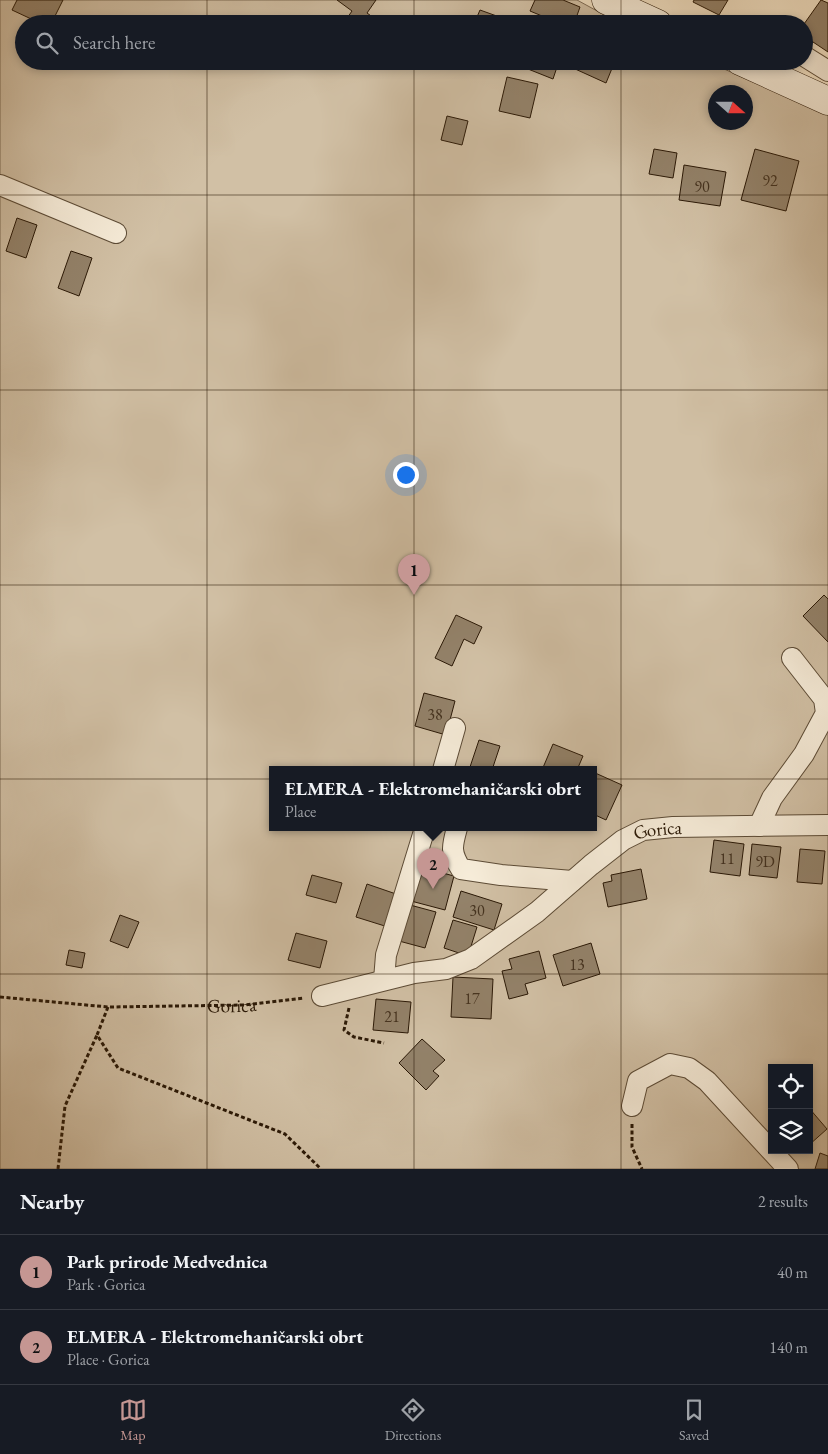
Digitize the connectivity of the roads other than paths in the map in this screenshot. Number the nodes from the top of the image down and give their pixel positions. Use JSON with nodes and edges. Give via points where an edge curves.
{"nodes":[{"id":1,"x":606,"y":0,"type":"edge"},
{"id":2,"x":638,"y":15,"type":"edge"},
{"id":3,"x":813,"y":62,"type":"edge"},
{"id":4,"x":760,"y":70,"type":"edge"},
{"id":5,"x":828,"y":72,"type":"edge"},
{"id":6,"x":828,"y":101,"type":"edge"},
{"id":7,"x":0,"y":185,"type":"edge"},
{"id":8,"x":116,"y":232,"type":"dead end"},
{"id":9,"x":792,"y":658,"type":"dead end"},
{"id":10,"x":456,"y":728,"type":"dead end"},
{"id":11,"x":444,"y":766,"type":"edge"},
{"id":12,"x":828,"y":825,"type":"edge"},
{"id":13,"x":759,"y":826,"type":"junction"},
{"id":14,"x":424,"y":831,"type":"edge"},
{"id":15,"x":456,"y":831,"type":"edge"},
{"id":16,"x":572,"y":881,"type":"junction"},
{"id":17,"x":384,"y":980,"type":"junction"},
{"id":18,"x":322,"y":996,"type":"road end"},
{"id":19,"x":632,"y":1106,"type":"road end"},
{"id":20,"x":788,"y":1169,"type":"edge"}],
"edges":[{"from":1,"to":2,"type":"main road"},
{"from":3,"to":5,"type":"street"},
{"from":4,"to":6,"type":"main road"},
{"from":7,"to":8,"type":"street"},
{"from":9,"to":13,"type":"street","via":[[824,699],[826,713],[804,754],[772,798]]},
{"from":10,"to":11,"type":"street"},
{"from":12,"to":13,"type":"street","name":"Gorica"},
{"from":13,"to":16,"type":"street","name":"Gorica","via":[[673,826],[643,830],[623,840]]},
{"from":14,"to":17,"type":"street","via":[[386,955]]},
{"from":15,"to":16,"type":"street","via":[[452,846],[454,858],[462,869]]},
{"from":16,"to":17,"type":"street","name":"Gorica","via":[[537,912],[471,960],[446,969]]},
{"from":17,"to":18,"type":"street","name":"Gorica"},
{"from":19,"to":20,"type":"street","via":[[638,1081],[670,1064],[689,1068],[707,1081]]}]}
